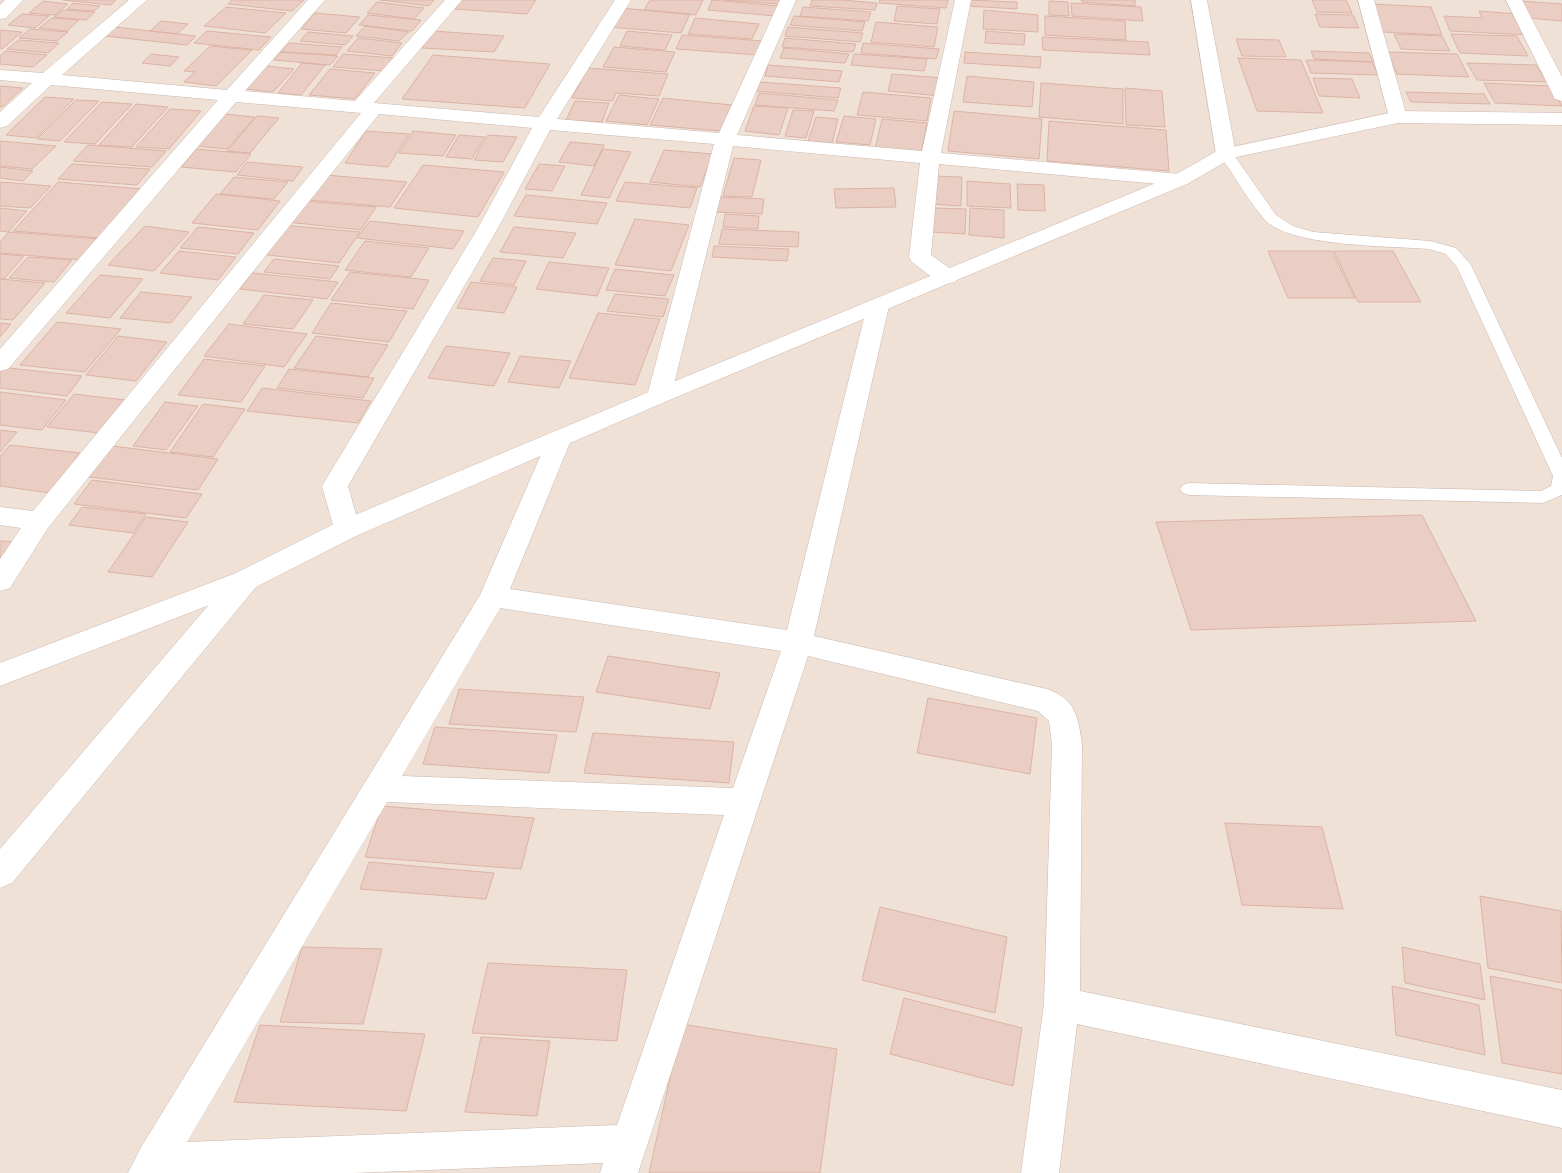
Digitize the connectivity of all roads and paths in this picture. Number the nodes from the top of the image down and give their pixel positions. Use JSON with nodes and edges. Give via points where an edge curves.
{"nodes":[{"id":1,"x":15,"y":0,"type":"edge"},
{"id":2,"x":139,"y":0,"type":"edge"},
{"id":3,"x":316,"y":0,"type":"edge"},
{"id":4,"x":454,"y":0,"type":"edge"},
{"id":5,"x":623,"y":0,"type":"edge"},
{"id":6,"x":788,"y":0,"type":"edge"},
{"id":7,"x":963,"y":0,"type":"edge"},
{"id":8,"x":1199,"y":0,"type":"edge"},
{"id":9,"x":1366,"y":0,"type":"edge"},
{"id":10,"x":1514,"y":0,"type":"edge"},
{"id":11,"x":0,"y":14,"type":"edge"},
{"id":12,"x":0,"y":75,"type":"edge"},
{"id":13,"x":46,"y":80,"type":"junction"},
{"id":14,"x":1562,"y":95,"type":"edge"},
{"id":15,"x":231,"y":96,"type":"junction"},
{"id":16,"x":367,"y":108,"type":"junction"},
{"id":17,"x":1398,"y":117,"type":"junction"},
{"id":18,"x":1562,"y":119,"type":"edge"},
{"id":19,"x":0,"y":122,"type":"edge"},
{"id":20,"x":544,"y":124,"type":"junction"},
{"id":21,"x":725,"y":140,"type":"junction"},
{"id":22,"x":1226,"y":154,"type":"junction"},
{"id":23,"x":930,"y":158,"type":"junction"},
{"id":24,"x":1180,"y":180,"type":"junction"},
{"id":25,"x":947,"y":278,"type":"junction"},
{"id":26,"x":878,"y":306,"type":"junction"},
{"id":27,"x":0,"y":364,"type":"edge"},
{"id":28,"x":659,"y":396,"type":"junction"},
{"id":29,"x":559,"y":440,"type":"junction"},
{"id":30,"x":1188,"y":489,"type":"dead end"},
{"id":31,"x":0,"y":516,"type":"edge"},
{"id":32,"x":39,"y":521,"type":"junction"},
{"id":33,"x":347,"y":529,"type":"junction"},
{"id":34,"x":246,"y":580,"type":"junction"},
{"id":35,"x":0,"y":581,"type":"edge"},
{"id":36,"x":493,"y":597,"type":"junction"},
{"id":37,"x":798,"y":643,"type":"junction"},
{"id":38,"x":0,"y":676,"type":"edge"},
{"id":39,"x":378,"y":788,"type":"junction"},
{"id":40,"x":745,"y":802,"type":"junction"},
{"id":41,"x":0,"y":873,"type":"edge"},
{"id":42,"x":1062,"y":1004,"type":"junction"},
{"id":43,"x":1562,"y":1109,"type":"edge"},
{"id":44,"x":624,"y":1158,"type":"edge"},
{"id":45,"x":150,"y":1168,"type":"edge"},
{"id":46,"x":1040,"y":1173,"type":"edge"}],
"edges":[{"from":1,"to":11,"type":"street"},
{"from":2,"to":13,"type":"street"},
{"from":3,"to":15,"type":"street"},
{"from":4,"to":16,"type":"street"},
{"from":5,"to":20,"type":"street"},
{"from":6,"to":21,"type":"street"},
{"from":7,"to":23,"type":"street"},
{"from":8,"to":22,"type":"street"},
{"from":9,"to":17,"type":"street"},
{"from":10,"to":14,"type":"street"},
{"from":12,"to":13,"type":"street"},
{"from":13,"to":15,"type":"street"},
{"from":13,"to":19,"type":"street"},
{"from":15,"to":16,"type":"street"},
{"from":15,"to":27,"type":"street"},
{"from":16,"to":20,"type":"street"},
{"from":16,"to":32,"type":"street"},
{"from":17,"to":18,"type":"street"},
{"from":17,"to":22,"type":"street"},
{"from":20,"to":21,"type":"street"},
{"from":20,"to":33,"type":"street","via":[[488,228],[335,486]]},
{"from":21,"to":23,"type":"street"},
{"from":21,"to":28,"type":"street"},
{"from":22,"to":24,"type":"street"},
{"from":22,"to":30,"type":"lane","via":[[1271,218],[1288,229],[1312,236],[1430,245],[1451,251],[1464,265],[1562,476],[1559,489],[1542,497]]},
{"from":23,"to":24,"type":"street"},
{"from":23,"to":25,"type":"street","via":[[920,256]]},
{"from":24,"to":25,"type":"street"},
{"from":25,"to":26,"type":"street"},
{"from":26,"to":28,"type":"street"},
{"from":26,"to":37,"type":"street"},
{"from":28,"to":29,"type":"street"},
{"from":29,"to":33,"type":"street"},
{"from":29,"to":36,"type":"street"},
{"from":31,"to":32,"type":"street"},
{"from":32,"to":35,"type":"street"},
{"from":33,"to":34,"type":"street"},
{"from":34,"to":38,"type":"street"},
{"from":34,"to":41,"type":"street"},
{"from":36,"to":37,"type":"street"},
{"from":36,"to":39,"type":"street"},
{"from":37,"to":40,"type":"street"},
{"from":37,"to":42,"type":"street","via":[[1047,701],[1063,716],[1067,744]]},
{"from":39,"to":40,"type":"street"},
{"from":39,"to":45,"type":"street"},
{"from":40,"to":44,"type":"street"},
{"from":42,"to":43,"type":"street"},
{"from":42,"to":46,"type":"street"},
{"from":44,"to":45,"type":"street"}]}
